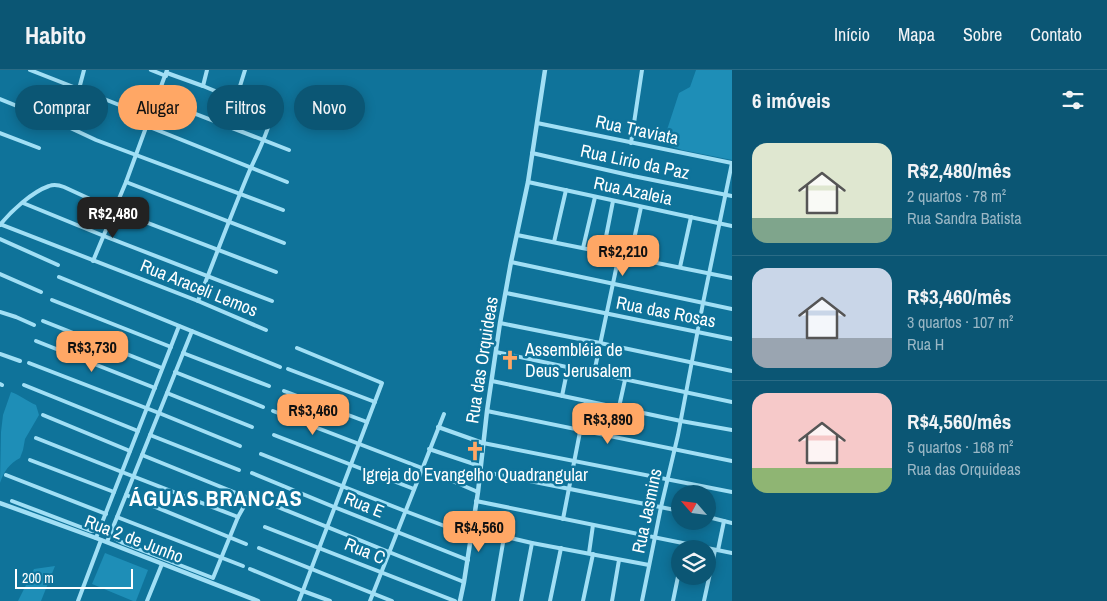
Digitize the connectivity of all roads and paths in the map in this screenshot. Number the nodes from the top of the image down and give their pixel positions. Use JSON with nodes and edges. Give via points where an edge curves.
{"nodes":[{"id":1,"x":30,"y":70,"type":"edge"},
{"id":2,"x":84,"y":70,"type":"edge"},
{"id":3,"x":151,"y":70,"type":"edge"},
{"id":4,"x":207,"y":70,"type":"edge"},
{"id":5,"x":245,"y":70,"type":"edge"},
{"id":6,"x":545,"y":70,"type":"edge"},
{"id":7,"x":642,"y":70,"type":"edge"},
{"id":8,"x":43,"y":72,"type":"edge"},
{"id":9,"x":167,"y":73,"type":"edge"},
{"id":10,"x":71,"y":85,"type":"edge"},
{"id":11,"x":80,"y":85,"type":"edge"},
{"id":12,"x":162,"y":85,"type":"edge"},
{"id":13,"x":240,"y":85,"type":"edge"},
{"id":14,"x":203,"y":86,"type":"junction"},
{"id":15,"x":207,"y":88,"type":"edge"},
{"id":16,"x":0,"y":99,"type":"edge"},
{"id":17,"x":197,"y":114,"type":"edge"},
{"id":18,"x":537,"y":123,"type":"junction"},
{"id":19,"x":145,"y":130,"type":"edge"},
{"id":20,"x":157,"y":130,"type":"edge"},
{"id":21,"x":267,"y":130,"type":"edge"},
{"id":22,"x":0,"y":133,"type":"edge"},
{"id":23,"x":263,"y":140,"type":"junction"},
{"id":24,"x":631,"y":143,"type":"junction"},
{"id":25,"x":38,"y":148,"type":"dead end"},
{"id":26,"x":289,"y":150,"type":"dead end"},
{"id":27,"x":532,"y":153,"type":"junction"},
{"id":28,"x":136,"y":155,"type":"junction"},
{"id":29,"x":732,"y":163,"type":"edge"},
{"id":30,"x":251,"y":167,"type":"junction"},
{"id":31,"x":126,"y":182,"type":"junction"},
{"id":32,"x":288,"y":182,"type":"dead end"},
{"id":33,"x":528,"y":182,"type":"junction"},
{"id":34,"x":566,"y":190,"type":"junction"},
{"id":35,"x":240,"y":194,"type":"junction"},
{"id":36,"x":725,"y":195,"type":"junction"},
{"id":37,"x":732,"y":196,"type":"edge"},
{"id":38,"x":595,"y":197,"type":"junction"},
{"id":39,"x":613,"y":201,"type":"junction"},
{"id":40,"x":23,"y":203,"type":"junction"},
{"id":41,"x":641,"y":207,"type":"junction"},
{"id":42,"x":114,"y":210,"type":"junction"},
{"id":43,"x":283,"y":210,"type":"dead end"},
{"id":44,"x":691,"y":217,"type":"junction"},
{"id":45,"x":229,"y":221,"type":"junction"},
{"id":46,"x":720,"y":224,"type":"junction"},
{"id":47,"x":0,"y":225,"type":"edge"},
{"id":48,"x":732,"y":226,"type":"edge"},
{"id":49,"x":517,"y":235,"type":"junction"},
{"id":50,"x":104,"y":236,"type":"junction"},
{"id":51,"x":0,"y":239,"type":"edge"},
{"id":52,"x":554,"y":242,"type":"junction"},
{"id":53,"x":284,"y":243,"type":"dead end"},
{"id":54,"x":583,"y":248,"type":"junction"},
{"id":55,"x":218,"y":249,"type":"junction"},
{"id":56,"x":603,"y":252,"type":"junction"},
{"id":57,"x":618,"y":255,"type":"junction"},
{"id":58,"x":630,"y":258,"type":"junction"},
{"id":59,"x":93,"y":261,"type":"junction"},
{"id":60,"x":511,"y":262,"type":"junction"},
{"id":61,"x":58,"y":265,"type":"dead end"},
{"id":62,"x":680,"y":267,"type":"junction"},
{"id":63,"x":276,"y":272,"type":"dead end"},
{"id":64,"x":0,"y":274,"type":"edge"},
{"id":65,"x":710,"y":274,"type":"junction"},
{"id":66,"x":208,"y":276,"type":"junction"},
{"id":67,"x":59,"y":278,"type":"dead end"},
{"id":68,"x":732,"y":278,"type":"edge"},
{"id":69,"x":612,"y":284,"type":"junction"},
{"id":70,"x":42,"y":292,"type":"dead end"},
{"id":71,"x":506,"y":293,"type":"junction"},
{"id":72,"x":52,"y":300,"type":"dead end"},
{"id":73,"x":198,"y":301,"type":"junction"},
{"id":74,"x":272,"y":301,"type":"dead end"},
{"id":75,"x":703,"y":303,"type":"junction"},
{"id":76,"x":732,"y":309,"type":"edge"},
{"id":77,"x":0,"y":312,"type":"edge"},
{"id":78,"x":606,"y":314,"type":"junction"},
{"id":79,"x":43,"y":321,"type":"dead end"},
{"id":80,"x":500,"y":324,"type":"junction"},
{"id":81,"x":34,"y":325,"type":"dead end"},
{"id":82,"x":179,"y":326,"type":"junction"},
{"id":83,"x":266,"y":330,"type":"dead end"},
{"id":84,"x":192,"y":331,"type":"junction"},
{"id":85,"x":698,"y":332,"type":"junction"},
{"id":86,"x":732,"y":339,"type":"edge"},
{"id":87,"x":36,"y":341,"type":"dead end"},
{"id":88,"x":600,"y":343,"type":"junction"},
{"id":89,"x":170,"y":347,"type":"junction"},
{"id":90,"x":297,"y":348,"type":"dead end"},
{"id":91,"x":183,"y":352,"type":"junction"},
{"id":92,"x":496,"y":352,"type":"junction"},
{"id":93,"x":0,"y":354,"type":"edge"},
{"id":94,"x":20,"y":362,"type":"dead end"},
{"id":95,"x":29,"y":363,"type":"dead end"},
{"id":96,"x":692,"y":363,"type":"junction"},
{"id":97,"x":280,"y":367,"type":"dead end"},
{"id":98,"x":568,"y":367,"type":"junction"},
{"id":99,"x":162,"y":368,"type":"junction"},
{"id":100,"x":288,"y":369,"type":"dead end"},
{"id":101,"x":175,"y":372,"type":"junction"},
{"id":102,"x":732,"y":372,"type":"edge"},
{"id":103,"x":594,"y":373,"type":"junction"},
{"id":104,"x":624,"y":380,"type":"junction"},
{"id":105,"x":492,"y":381,"type":"junction"},
{"id":106,"x":24,"y":385,"type":"dead end"},
{"id":107,"x":269,"y":386,"type":"dead end"},
{"id":108,"x":155,"y":388,"type":"junction"},
{"id":109,"x":284,"y":391,"type":"dead end"},
{"id":110,"x":687,"y":392,"type":"junction"},
{"id":111,"x":167,"y":393,"type":"junction"},
{"id":112,"x":562,"y":396,"type":"junction"},
{"id":113,"x":586,"y":401,"type":"junction"},
{"id":114,"x":375,"y":402,"type":"junction"},
{"id":115,"x":732,"y":402,"type":"edge"},
{"id":116,"x":263,"y":407,"type":"dead end"},
{"id":117,"x":619,"y":407,"type":"junction"},
{"id":118,"x":147,"y":408,"type":"junction"},
{"id":119,"x":273,"y":411,"type":"dead end"},
{"id":120,"x":487,"y":411,"type":"junction"},
{"id":121,"x":159,"y":413,"type":"junction"},
{"id":122,"x":444,"y":414,"type":"dead end"},
{"id":123,"x":43,"y":415,"type":"dead end"},
{"id":124,"x":681,"y":421,"type":"junction"},
{"id":125,"x":367,"y":422,"type":"junction"},
{"id":126,"x":252,"y":427,"type":"dead end"},
{"id":127,"x":438,"y":427,"type":"junction"},
{"id":128,"x":580,"y":430,"type":"junction"},
{"id":129,"x":732,"y":430,"type":"edge"},
{"id":130,"x":138,"y":431,"type":"junction"},
{"id":131,"x":150,"y":435,"type":"junction"},
{"id":132,"x":274,"y":435,"type":"dead end"},
{"id":133,"x":36,"y":438,"type":"dead end"},
{"id":134,"x":484,"y":443,"type":"junction"},
{"id":135,"x":359,"y":444,"type":"junction"},
{"id":136,"x":240,"y":446,"type":"dead end"},
{"id":137,"x":429,"y":449,"type":"junction"},
{"id":138,"x":675,"y":450,"type":"junction"},
{"id":139,"x":130,"y":451,"type":"junction"},
{"id":140,"x":261,"y":454,"type":"dead end"},
{"id":141,"x":142,"y":455,"type":"junction"},
{"id":142,"x":30,"y":460,"type":"dead end"},
{"id":143,"x":574,"y":460,"type":"junction"},
{"id":144,"x":732,"y":461,"type":"edge"},
{"id":145,"x":350,"y":465,"type":"junction"},
{"id":146,"x":422,"y":468,"type":"junction"},
{"id":147,"x":480,"y":468,"type":"junction"},
{"id":148,"x":239,"y":470,"type":"dead end"},
{"id":149,"x":122,"y":472,"type":"junction"},
{"id":150,"x":252,"y":473,"type":"dead end"},
{"id":151,"x":6,"y":475,"type":"dead end"},
{"id":152,"x":133,"y":476,"type":"junction"},
{"id":153,"x":668,"y":479,"type":"junction"},
{"id":154,"x":343,"y":485,"type":"junction"},
{"id":155,"x":414,"y":489,"type":"junction"},
{"id":156,"x":569,"y":489,"type":"junction"},
{"id":157,"x":114,"y":492,"type":"junction"},
{"id":158,"x":478,"y":492,"type":"junction"},
{"id":159,"x":732,"y":492,"type":"edge"},
{"id":160,"x":126,"y":495,"type":"junction"},
{"id":161,"x":12,"y":501,"type":"dead end"},
{"id":162,"x":476,"y":501,"type":"junction"},
{"id":163,"x":0,"y":503,"type":"edge"},
{"id":164,"x":273,"y":505,"type":"dead end"},
{"id":165,"x":661,"y":507,"type":"junction"},
{"id":166,"x":334,"y":508,"type":"junction"},
{"id":167,"x":671,"y":509,"type":"edge"},
{"id":168,"x":405,"y":511,"type":"junction"},
{"id":169,"x":106,"y":514,"type":"junction"},
{"id":170,"x":117,"y":517,"type":"junction"},
{"id":171,"x":238,"y":517,"type":"junction"},
{"id":172,"x":563,"y":519,"type":"junction"},
{"id":173,"x":716,"y":519,"type":"edge"},
{"id":174,"x":724,"y":521,"type":"junction"},
{"id":175,"x":732,"y":522,"type":"edge"},
{"id":176,"x":593,"y":525,"type":"junction"},
{"id":177,"x":265,"y":527,"type":"dead end"},
{"id":178,"x":327,"y":527,"type":"junction"},
{"id":179,"x":100,"y":528,"type":"junction"},
{"id":180,"x":472,"y":529,"type":"junction"},
{"id":181,"x":111,"y":532,"type":"junction"},
{"id":182,"x":397,"y":532,"type":"junction"},
{"id":183,"x":471,"y":536,"type":"junction"},
{"id":184,"x":230,"y":537,"type":"junction"},
{"id":185,"x":504,"y":537,"type":"junction"},
{"id":186,"x":655,"y":537,"type":"junction"},
{"id":187,"x":101,"y":540,"type":"junction"},
{"id":188,"x":671,"y":542,"type":"edge"},
{"id":189,"x":532,"y":543,"type":"junction"},
{"id":190,"x":246,"y":544,"type":"dead end"},
{"id":191,"x":319,"y":547,"type":"junction"},
{"id":192,"x":259,"y":548,"type":"dead end"},
{"id":193,"x":561,"y":548,"type":"junction"},
{"id":194,"x":717,"y":550,"type":"junction"},
{"id":195,"x":389,"y":552,"type":"junction"},
{"id":196,"x":591,"y":554,"type":"junction"},
{"id":197,"x":732,"y":554,"type":"edge"},
{"id":198,"x":222,"y":558,"type":"junction"},
{"id":199,"x":468,"y":560,"type":"junction"},
{"id":200,"x":619,"y":560,"type":"junction"},
{"id":201,"x":162,"y":564,"type":"junction"},
{"id":202,"x":649,"y":565,"type":"junction"},
{"id":203,"x":243,"y":566,"type":"dead end"},
{"id":204,"x":250,"y":569,"type":"dead end"},
{"id":205,"x":311,"y":569,"type":"junction"},
{"id":206,"x":381,"y":572,"type":"junction"},
{"id":207,"x":464,"y":582,"type":"junction"},
{"id":208,"x":676,"y":585,"type":"edge"},
{"id":209,"x":303,"y":591,"type":"junction"},
{"id":210,"x":373,"y":594,"type":"junction"},
{"id":211,"x":78,"y":601,"type":"edge"},
{"id":212,"x":147,"y":601,"type":"edge"},
{"id":213,"x":258,"y":601,"type":"edge"},
{"id":214,"x":299,"y":601,"type":"edge"},
{"id":215,"x":330,"y":601,"type":"edge"},
{"id":216,"x":370,"y":601,"type":"edge"},
{"id":217,"x":392,"y":601,"type":"edge"},
{"id":218,"x":455,"y":601,"type":"edge"},
{"id":219,"x":460,"y":601,"type":"edge"},
{"id":220,"x":493,"y":601,"type":"edge"},
{"id":221,"x":521,"y":601,"type":"edge"},
{"id":222,"x":550,"y":601,"type":"edge"},
{"id":223,"x":583,"y":601,"type":"edge"},
{"id":224,"x":612,"y":601,"type":"edge"},
{"id":225,"x":642,"y":601,"type":"edge"},
{"id":226,"x":673,"y":601,"type":"edge"},
{"id":227,"x":704,"y":601,"type":"edge"}],
"edges":[{"from":1,"to":8,"type":"street"},
{"from":2,"to":11,"type":"street"},
{"from":3,"to":9,"type":"street"},
{"from":4,"to":14,"type":"street"},
{"from":5,"to":13,"type":"street"},
{"from":6,"to":18,"type":"street","name":"Rua das Orquideas"},
{"from":7,"to":24,"type":"street"},
{"from":8,"to":10,"type":"street"},
{"from":9,"to":12,"type":"street"},
{"from":9,"to":14,"type":"street"},
{"from":14,"to":15,"type":"street"},
{"from":16,"to":28,"type":"street"},
{"from":17,"to":23,"type":"street"},
{"from":18,"to":24,"type":"street","name":"Rua Traviata"},
{"from":18,"to":27,"type":"street","name":"Rua das Orquideas"},
{"from":19,"to":28,"type":"street"},
{"from":20,"to":30,"type":"street"},
{"from":21,"to":23,"type":"street"},
{"from":22,"to":25,"type":"street"},
{"from":23,"to":26,"type":"street"},
{"from":23,"to":30,"type":"street"},
{"from":24,"to":29,"type":"street","name":"Rua Traviata"},
{"from":27,"to":33,"type":"street","name":"Rua das Orquideas"},
{"from":27,"to":36,"type":"street","name":"Rua Lirio da Paz"},
{"from":28,"to":31,"type":"street"},
{"from":28,"to":35,"type":"street"},
{"from":29,"to":36,"type":"street","name":"Rua Jasmins"},
{"from":30,"to":32,"type":"street"},
{"from":30,"to":35,"type":"street"},
{"from":31,"to":42,"type":"street"},
{"from":31,"to":45,"type":"street"},
{"from":33,"to":34,"type":"street","name":"Rua Azaleia"},
{"from":33,"to":49,"type":"street","name":"Rua das Orquideas"},
{"from":34,"to":38,"type":"street","name":"Rua Azaleia"},
{"from":34,"to":52,"type":"street"},
{"from":35,"to":43,"type":"street"},
{"from":35,"to":45,"type":"street"},
{"from":36,"to":37,"type":"street","name":"Rua Lirio da Paz"},
{"from":36,"to":46,"type":"street","name":"Rua Jasmins"},
{"from":38,"to":39,"type":"street","name":"Rua Azaleia"},
{"from":38,"to":54,"type":"street"},
{"from":39,"to":41,"type":"street","name":"Rua Azaleia"},
{"from":39,"to":56,"type":"street"},
{"from":40,"to":42,"type":"street","via":[[49,186],[57,185]]},
{"from":40,"to":47,"type":"street"},
{"from":40,"to":50,"type":"street"},
{"from":41,"to":44,"type":"street","name":"Rua Azaleia"},
{"from":41,"to":58,"type":"street"},
{"from":42,"to":50,"type":"street"},
{"from":42,"to":55,"type":"street"},
{"from":44,"to":46,"type":"street","name":"Rua Azaleia"},
{"from":44,"to":62,"type":"street"},
{"from":45,"to":53,"type":"street"},
{"from":45,"to":55,"type":"street"},
{"from":46,"to":48,"type":"street","name":"Rua Azaleia"},
{"from":46,"to":65,"type":"street","name":"Rua Jasmins"},
{"from":47,"to":59,"type":"street","name":"Rua Araceli Lemos"},
{"from":49,"to":52,"type":"street"},
{"from":49,"to":60,"type":"street","name":"Rua das Orquideas"},
{"from":50,"to":59,"type":"street"},
{"from":50,"to":66,"type":"street"},
{"from":51,"to":61,"type":"street"},
{"from":52,"to":54,"type":"street"},
{"from":54,"to":56,"type":"street"},
{"from":55,"to":63,"type":"street"},
{"from":55,"to":66,"type":"street"},
{"from":56,"to":57,"type":"street"},
{"from":57,"to":58,"type":"street"},
{"from":57,"to":69,"type":"street"},
{"from":58,"to":62,"type":"street"},
{"from":59,"to":73,"type":"street","name":"Rua Araceli Lemos"},
{"from":60,"to":69,"type":"street"},
{"from":60,"to":71,"type":"street","name":"Rua das Orquideas"},
{"from":62,"to":65,"type":"street"},
{"from":64,"to":70,"type":"street"},
{"from":65,"to":68,"type":"street"},
{"from":65,"to":75,"type":"street","name":"Rua Jasmins"},
{"from":66,"to":73,"type":"street"},
{"from":66,"to":74,"type":"street"},
{"from":67,"to":82,"type":"street"},
{"from":69,"to":75,"type":"street"},
{"from":69,"to":78,"type":"street"},
{"from":71,"to":78,"type":"street","name":"Rua das Rosas"},
{"from":71,"to":80,"type":"street","name":"Rua das Orquideas"},
{"from":72,"to":89,"type":"street"},
{"from":73,"to":83,"type":"street","name":"Rua Araceli Lemos"},
{"from":75,"to":76,"type":"street"},
{"from":75,"to":85,"type":"street","name":"Rua Jasmins"},
{"from":77,"to":81,"type":"street"},
{"from":78,"to":85,"type":"street","name":"Rua das Rosas"},
{"from":78,"to":88,"type":"street"},
{"from":79,"to":99,"type":"street"},
{"from":80,"to":88,"type":"street"},
{"from":80,"to":92,"type":"street","name":"Rua das Orquideas"},
{"from":82,"to":84,"type":"street"},
{"from":82,"to":89,"type":"street"},
{"from":84,"to":91,"type":"street"},
{"from":84,"to":97,"type":"street"},
{"from":85,"to":86,"type":"street","name":"Rua das Rosas"},
{"from":85,"to":96,"type":"street","name":"Rua Jasmins"},
{"from":87,"to":108,"type":"street"},
{"from":88,"to":96,"type":"street"},
{"from":88,"to":103,"type":"street"},
{"from":89,"to":99,"type":"street"},
{"from":90,"to":114,"type":"street","via":[[382,382]]},
{"from":91,"to":101,"type":"street"},
{"from":91,"to":107,"type":"street"},
{"from":92,"to":98,"type":"street"},
{"from":92,"to":105,"type":"street","name":"Rua das Orquideas"},
{"from":93,"to":94,"type":"street"},
{"from":95,"to":118,"type":"street"},
{"from":96,"to":102,"type":"street"},
{"from":96,"to":110,"type":"street","name":"Rua Jasmins"},
{"from":98,"to":103,"type":"street"},
{"from":98,"to":112,"type":"street"},
{"from":99,"to":108,"type":"street"},
{"from":100,"to":114,"type":"street"},
{"from":101,"to":111,"type":"street"},
{"from":101,"to":116,"type":"street"},
{"from":103,"to":104,"type":"street"},
{"from":104,"to":110,"type":"street"},
{"from":104,"to":117,"type":"street"},
{"from":105,"to":112,"type":"street"},
{"from":105,"to":120,"type":"street","name":"Rua das Orquideas"},
{"from":106,"to":130,"type":"street"},
{"from":108,"to":118,"type":"street"},
{"from":109,"to":125,"type":"street"},
{"from":110,"to":115,"type":"street"},
{"from":110,"to":124,"type":"street","name":"Rua Jasmins"},
{"from":111,"to":121,"type":"street"},
{"from":111,"to":126,"type":"street"},
{"from":112,"to":113,"type":"street"},
{"from":113,"to":117,"type":"street"},
{"from":113,"to":128,"type":"street"},
{"from":114,"to":125,"type":"street"},
{"from":117,"to":124,"type":"street"},
{"from":118,"to":121,"type":"street"},
{"from":118,"to":130,"type":"street"},
{"from":119,"to":135,"type":"street"},
{"from":120,"to":128,"type":"street"},
{"from":120,"to":134,"type":"street","name":"Rua das Orquideas"},
{"from":121,"to":131,"type":"street"},
{"from":121,"to":136,"type":"street"},
{"from":122,"to":127,"type":"street"},
{"from":123,"to":139,"type":"street"},
{"from":124,"to":129,"type":"street"},
{"from":124,"to":138,"type":"street","name":"Rua Jasmins"},
{"from":125,"to":135,"type":"street"},
{"from":127,"to":134,"type":"street"},
{"from":127,"to":137,"type":"street"},
{"from":128,"to":138,"type":"street"},
{"from":128,"to":143,"type":"street"},
{"from":130,"to":139,"type":"street"},
{"from":131,"to":141,"type":"street"},
{"from":131,"to":148,"type":"street"},
{"from":132,"to":145,"type":"street"},
{"from":133,"to":149,"type":"street"},
{"from":134,"to":143,"type":"street"},
{"from":134,"to":147,"type":"street","name":"Rua das Orquideas"},
{"from":135,"to":145,"type":"street"},
{"from":135,"to":146,"type":"street"},
{"from":137,"to":146,"type":"street"},
{"from":137,"to":147,"type":"street"},
{"from":138,"to":144,"type":"street"},
{"from":138,"to":153,"type":"street","name":"Rua Jasmins"},
{"from":139,"to":149,"type":"street"},
{"from":140,"to":154,"type":"street"},
{"from":141,"to":152,"type":"street"},
{"from":141,"to":171,"type":"street","via":[[246,497]]},
{"from":142,"to":157,"type":"street"},
{"from":143,"to":153,"type":"street"},
{"from":143,"to":156,"type":"street"},
{"from":145,"to":154,"type":"street"},
{"from":145,"to":155,"type":"street"},
{"from":146,"to":155,"type":"street"},
{"from":146,"to":158,"type":"street"},
{"from":147,"to":156,"type":"street"},
{"from":147,"to":158,"type":"street","name":"Rua das Orquideas"},
{"from":149,"to":152,"type":"street"},
{"from":149,"to":157,"type":"street"},
{"from":150,"to":166,"type":"street","name":"Rua E"},
{"from":151,"to":169,"type":"street"},
{"from":152,"to":160,"type":"street"},
{"from":152,"to":171,"type":"street"},
{"from":153,"to":159,"type":"street"},
{"from":153,"to":165,"type":"street","name":"Rua Jasmins"},
{"from":154,"to":166,"type":"street"},
{"from":154,"to":168,"type":"street"},
{"from":155,"to":168,"type":"street"},
{"from":156,"to":165,"type":"street"},
{"from":156,"to":172,"type":"street"},
{"from":157,"to":169,"type":"street"},
{"from":158,"to":162,"type":"street","name":"Rua das Orquideas"},
{"from":160,"to":170,"type":"street"},
{"from":160,"to":184,"type":"street"},
{"from":161,"to":179,"type":"street","via":[[91,531]]},
{"from":162,"to":172,"type":"street"},
{"from":162,"to":180,"type":"street","name":"Rua das Orquideas"},
{"from":163,"to":187,"type":"street","name":"Rua 2 de Junho"},
{"from":164,"to":178,"type":"street"},
{"from":165,"to":167,"type":"street"},
{"from":165,"to":186,"type":"street","name":"Rua Jasmins"},
{"from":166,"to":178,"type":"street"},
{"from":166,"to":182,"type":"street","name":"Rua E"},
{"from":168,"to":182,"type":"street"},
{"from":168,"to":183,"type":"street"},
{"from":169,"to":179,"type":"street"},
{"from":170,"to":181,"type":"street"},
{"from":170,"to":198,"type":"street"},
{"from":171,"to":184,"type":"street"},
{"from":172,"to":176,"type":"street"},
{"from":173,"to":174,"type":"street"},
{"from":174,"to":175,"type":"street"},
{"from":174,"to":194,"type":"street"},
{"from":176,"to":186,"type":"street"},
{"from":176,"to":196,"type":"street"},
{"from":177,"to":191,"type":"street","name":"Rua C"},
{"from":178,"to":191,"type":"street"},
{"from":178,"to":195,"type":"street"},
{"from":179,"to":181,"type":"street"},
{"from":179,"to":187,"type":"street"},
{"from":180,"to":183,"type":"street","name":"Rua das Orquideas"},
{"from":180,"to":185,"type":"street"},
{"from":181,"to":187,"type":"street"},
{"from":181,"to":198,"type":"street","via":[[123,543],[213,578]]},
{"from":182,"to":195,"type":"street"},
{"from":182,"to":199,"type":"street","name":"Rua E"},
{"from":183,"to":199,"type":"street","name":"Rua das Orquideas"},
{"from":184,"to":190,"type":"street"},
{"from":184,"to":198,"type":"street"},
{"from":185,"to":189,"type":"street"},
{"from":185,"to":220,"type":"street"},
{"from":186,"to":188,"type":"street"},
{"from":186,"to":202,"type":"street","name":"Rua Jasmins"},
{"from":187,"to":201,"type":"street","name":"Rua 2 de Junho"},
{"from":187,"to":211,"type":"street"},
{"from":189,"to":193,"type":"street"},
{"from":189,"to":221,"type":"street"},
{"from":191,"to":205,"type":"street"},
{"from":191,"to":206,"type":"street","name":"Rua C"},
{"from":192,"to":205,"type":"street"},
{"from":193,"to":196,"type":"street"},
{"from":193,"to":222,"type":"street"},
{"from":194,"to":197,"type":"street"},
{"from":194,"to":227,"type":"street"},
{"from":195,"to":206,"type":"street"},
{"from":195,"to":207,"type":"street"},
{"from":196,"to":200,"type":"street"},
{"from":196,"to":223,"type":"street"},
{"from":198,"to":203,"type":"street"},
{"from":199,"to":207,"type":"street","name":"Rua das Orquideas"},
{"from":200,"to":202,"type":"street"},
{"from":200,"to":224,"type":"street"},
{"from":201,"to":212,"type":"street"},
{"from":201,"to":213,"type":"street","name":"Rua 2 de Junho"},
{"from":202,"to":225,"type":"street","name":"Rua Jasmins"},
{"from":204,"to":209,"type":"street"},
{"from":205,"to":209,"type":"street"},
{"from":205,"to":210,"type":"street"},
{"from":206,"to":210,"type":"street"},
{"from":206,"to":218,"type":"street","name":"Rua C"},
{"from":207,"to":219,"type":"street","name":"Rua das Orquideas"},
{"from":208,"to":226,"type":"street"},
{"from":209,"to":214,"type":"street"},
{"from":209,"to":215,"type":"street"},
{"from":210,"to":216,"type":"street"},
{"from":210,"to":217,"type":"street"}]}
